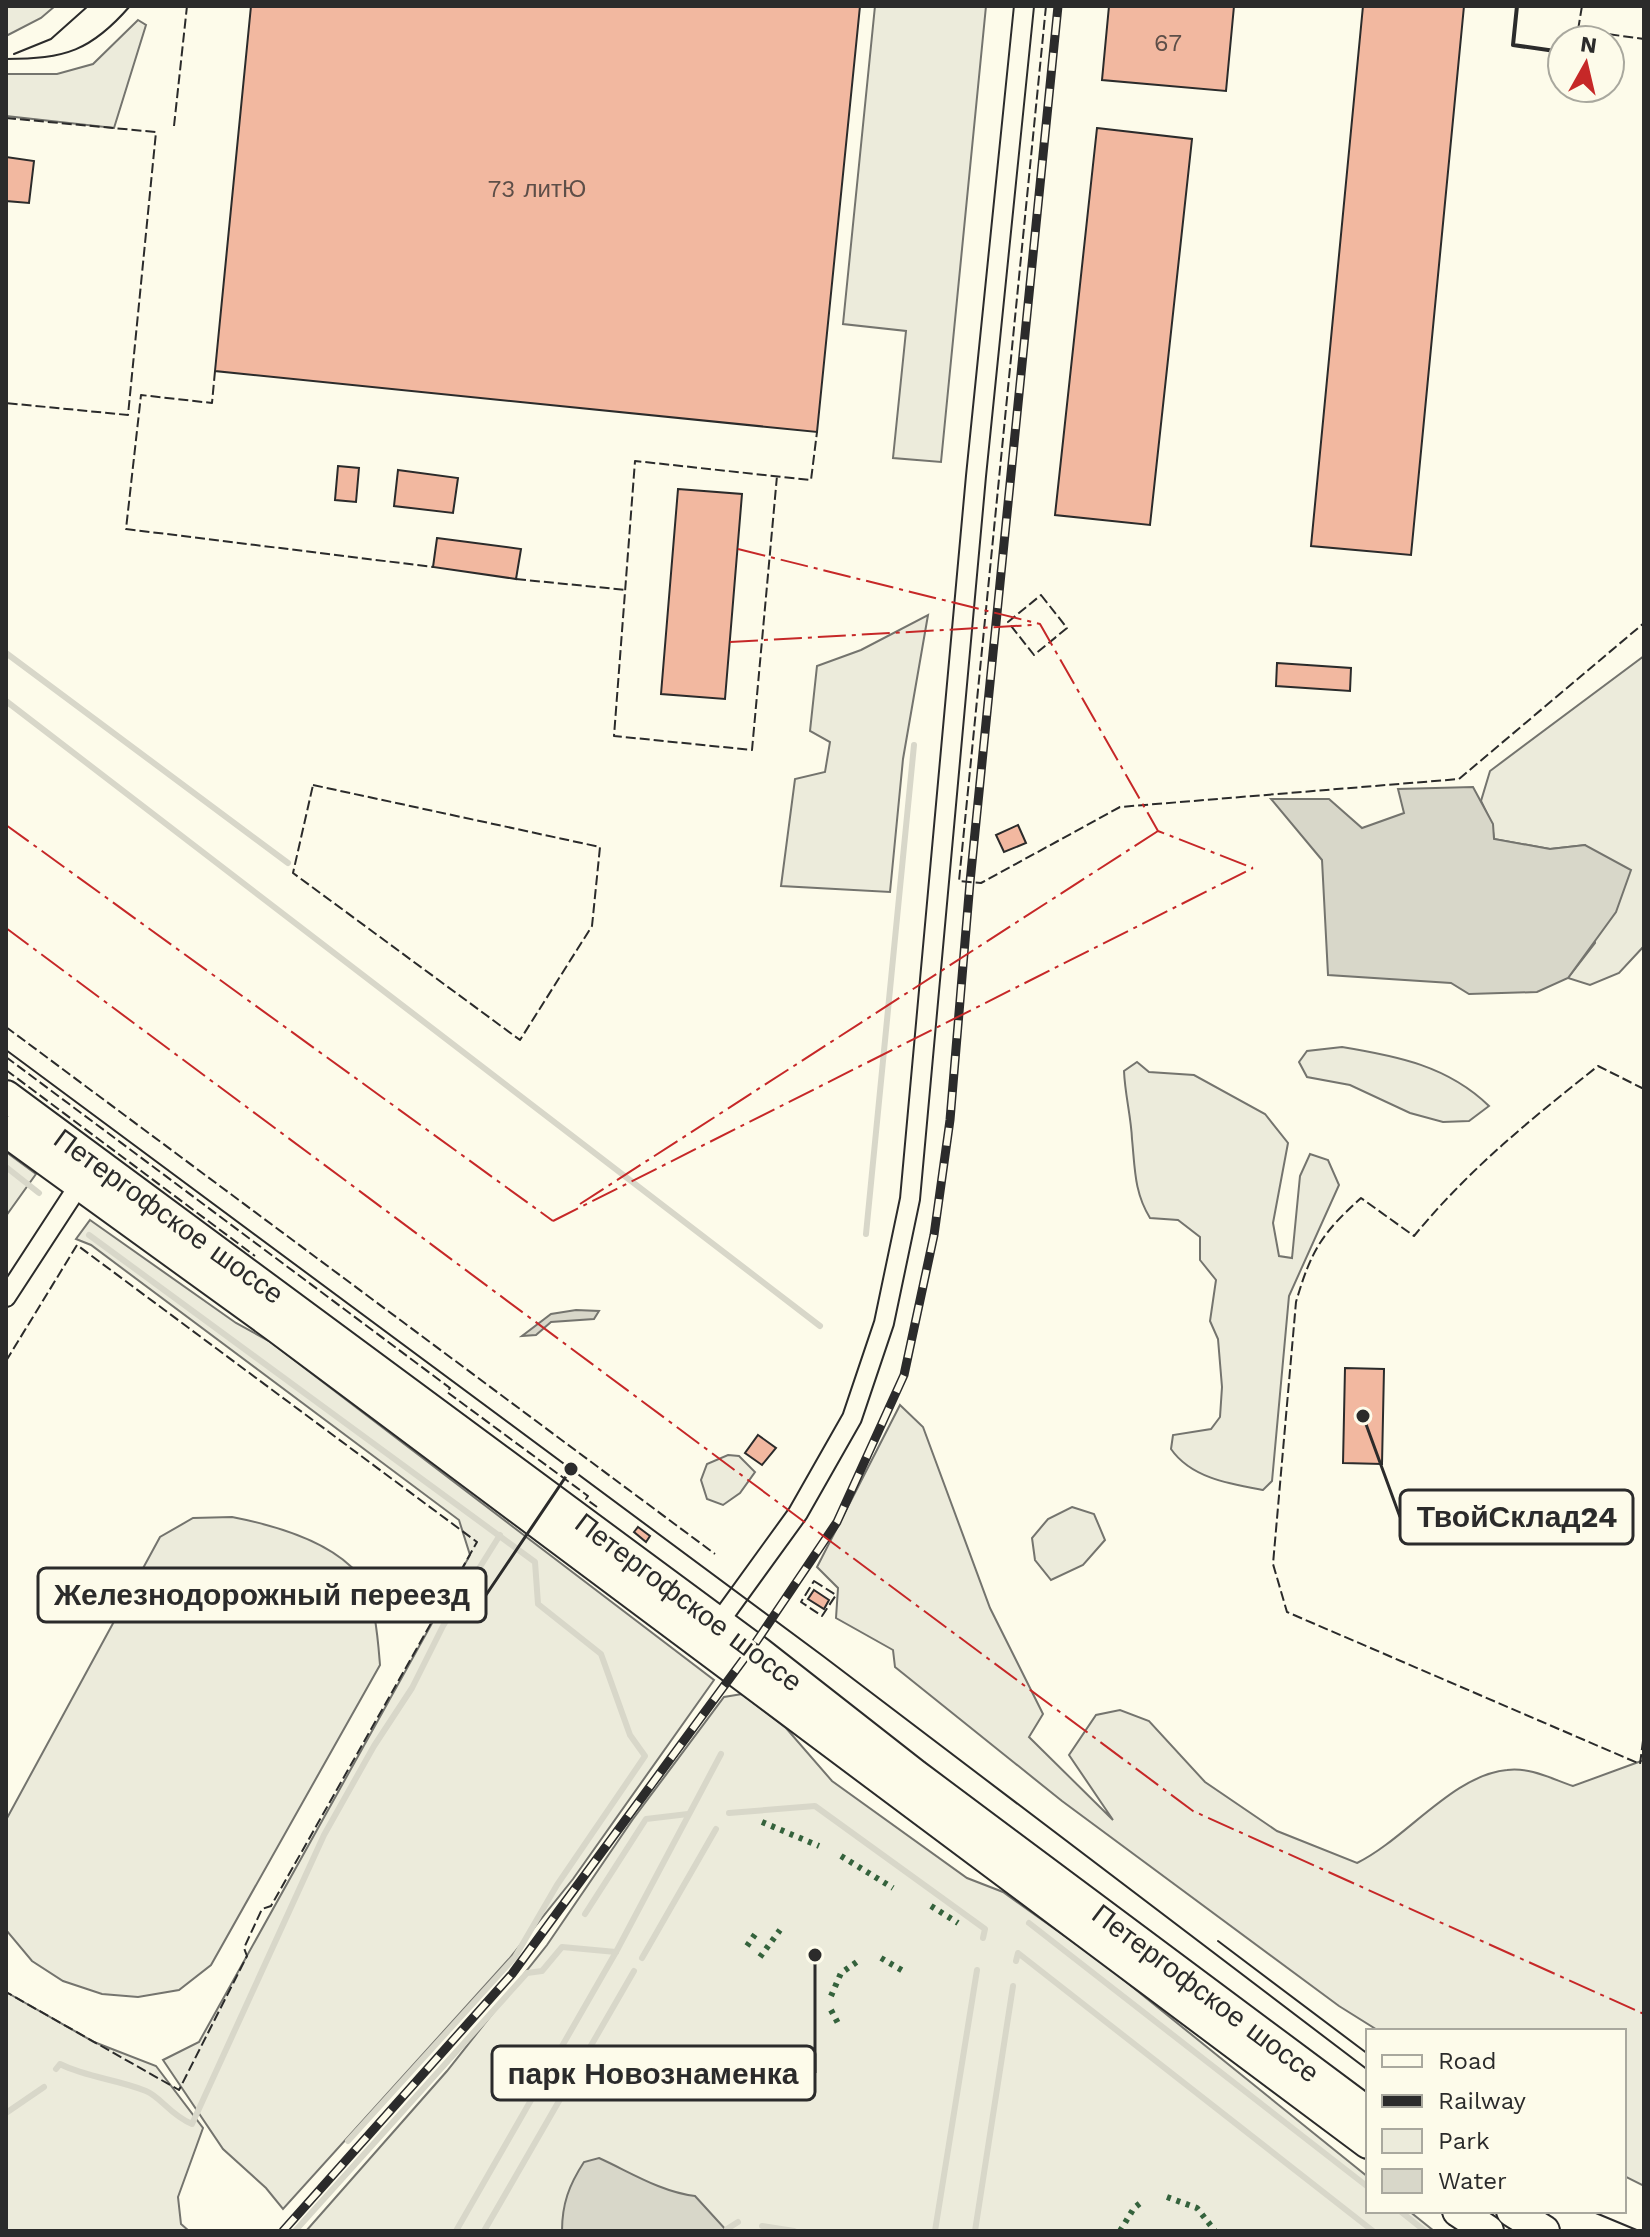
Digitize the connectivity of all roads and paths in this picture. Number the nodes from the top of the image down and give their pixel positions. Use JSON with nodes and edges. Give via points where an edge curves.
{"nodes":[{"id":1,"x":1024,"y":6,"type":"edge"},
{"id":2,"x":6,"y":1096,"type":"edge"},
{"id":3,"x":6,"y":1131,"type":"edge"},
{"id":4,"x":87,"y":1174,"type":"junction"},
{"id":5,"x":6,"y":1297,"type":"edge"},
{"id":6,"x":711,"y":1634,"type":"junction"},
{"id":7,"x":1366,"y":2112,"type":"edge"},
{"id":8,"x":1366,"y":2141,"type":"edge"},
{"id":9,"x":1458,"y":2213,"type":"edge"},
{"id":10,"x":1459,"y":2213,"type":"edge"},
{"id":11,"x":1515,"y":2213,"type":"edge"},
{"id":12,"x":1471,"y":2231,"type":"edge"},
{"id":13,"x":1488,"y":2231,"type":"edge"},
{"id":14,"x":1544,"y":2231,"type":"edge"}],
"edges":[{"from":1,"to":6,"type":"street","via":[[910,1199],[884,1323],[852,1418],[798,1513]]},
{"from":2,"to":4,"type":"main road","name":"Петергофское шоссе"},
{"from":3,"to":4,"type":"main road","name":"Петергофское шоссе"},
{"from":4,"to":5,"type":"street"},
{"from":4,"to":6,"type":"main road","name":"Петергофское шоссе"},
{"from":6,"to":7,"type":"main road","name":"Петергофское шоссе","via":[[991,1833]]},
{"from":6,"to":8,"type":"main road","name":"Петергофское шоссе"},
{"from":9,"to":12,"type":"main road"},
{"from":10,"to":13,"type":"main road"},
{"from":11,"to":14,"type":"main road"}]}
